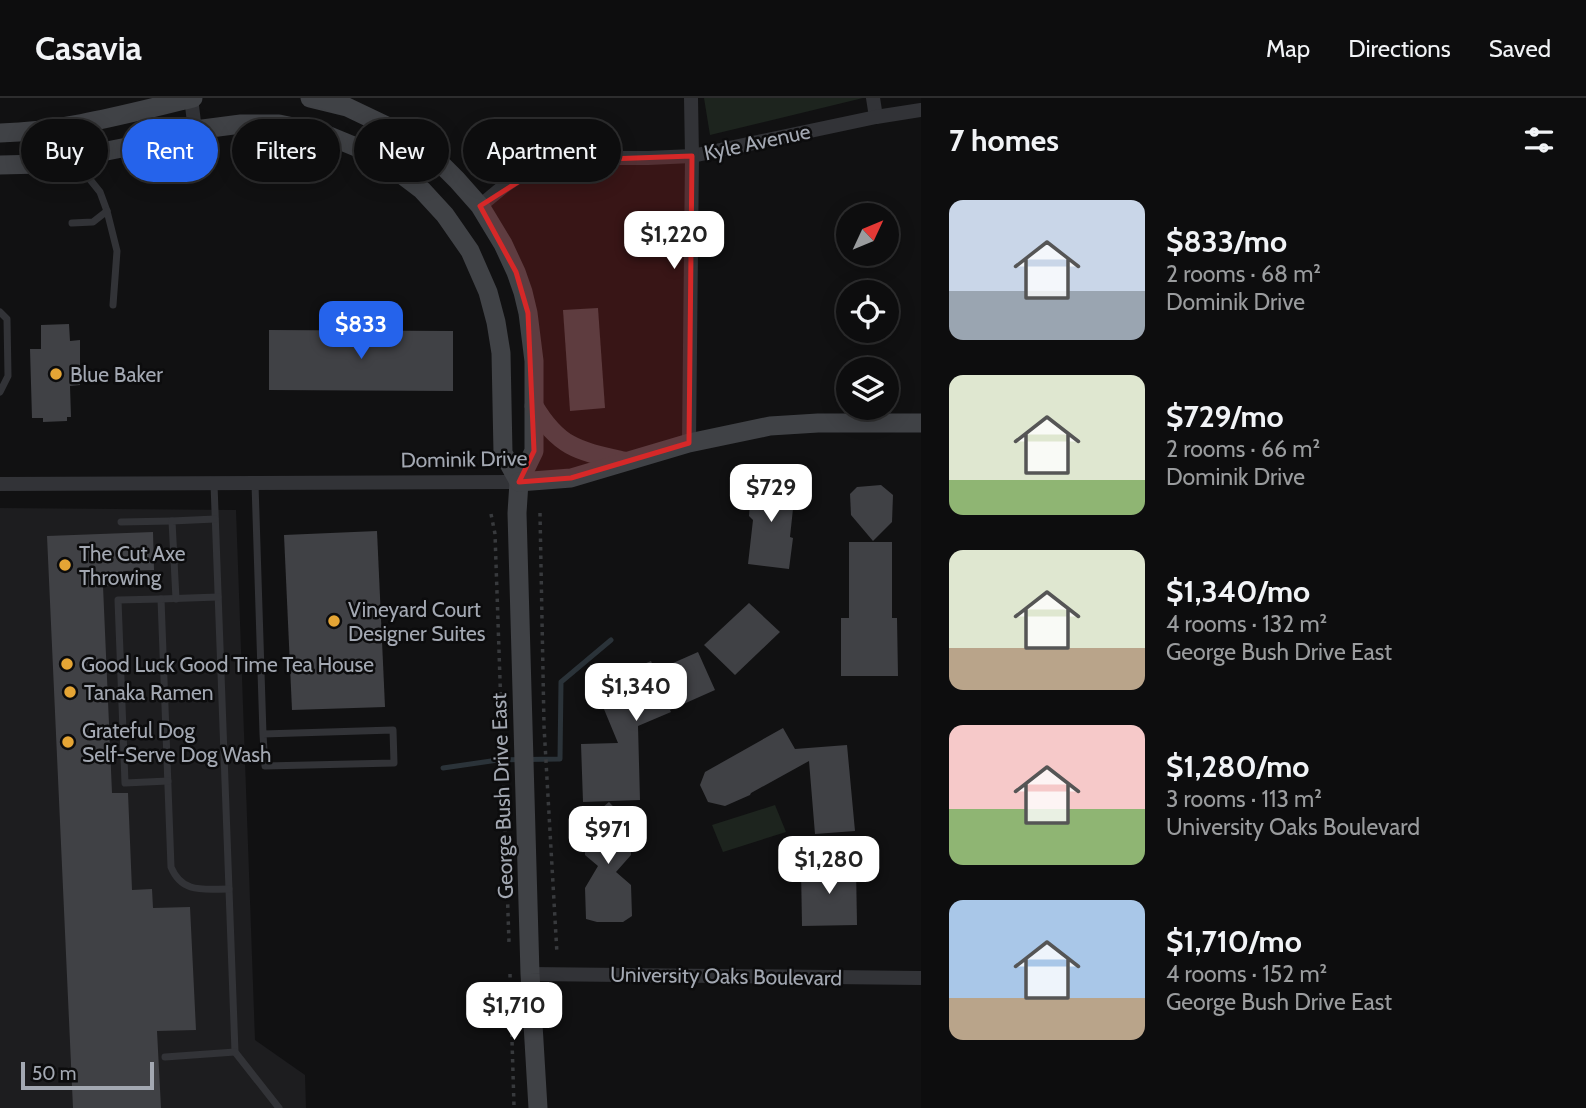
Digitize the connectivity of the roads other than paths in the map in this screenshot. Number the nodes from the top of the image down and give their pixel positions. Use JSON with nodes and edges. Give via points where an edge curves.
{"nodes":[{"id":1,"x":192,"y":98,"type":"edge"},
{"id":2,"x":310,"y":98,"type":"edge"},
{"id":3,"x":691,"y":98,"type":"edge"},
{"id":4,"x":873,"y":98,"type":"edge"},
{"id":5,"x":921,"y":110,"type":"edge"},
{"id":6,"x":876,"y":117,"type":"junction"},
{"id":7,"x":194,"y":119,"type":"edge"},
{"id":8,"x":218,"y":127,"type":"edge"},
{"id":9,"x":0,"y":133,"type":"edge"},
{"id":10,"x":692,"y":156,"type":"junction"},
{"id":11,"x":21,"y":164,"type":"edge"},
{"id":12,"x":0,"y":165,"type":"edge"},
{"id":13,"x":92,"y":182,"type":"edge"},
{"id":14,"x":480,"y":206,"type":"junction"},
{"id":15,"x":107,"y":211,"type":"junction"},
{"id":16,"x":72,"y":223,"type":"dead end"},
{"id":17,"x":113,"y":305,"type":"dead end"},
{"id":18,"x":0,"y":312,"type":"edge"},
{"id":19,"x":0,"y":392,"type":"edge"},
{"id":20,"x":534,"y":406,"type":"junction"},
{"id":21,"x":921,"y":423,"type":"edge"},
{"id":22,"x":689,"y":443,"type":"junction"},
{"id":23,"x":625,"y":462,"type":"junction"},
{"id":24,"x":519,"y":482,"type":"junction"},
{"id":25,"x":214,"y":483,"type":"junction"},
{"id":26,"x":255,"y":483,"type":"junction"},
{"id":27,"x":0,"y":484,"type":"edge"},
{"id":28,"x":215,"y":519,"type":"junction"},
{"id":29,"x":172,"y":521,"type":"junction"},
{"id":30,"x":121,"y":522,"type":"dead end"},
{"id":31,"x":218,"y":597,"type":"junction"},
{"id":32,"x":161,"y":599,"type":"junction"},
{"id":33,"x":176,"y":599,"type":"junction"},
{"id":34,"x":263,"y":734,"type":"junction"},
{"id":35,"x":168,"y":782,"type":"junction"},
{"id":36,"x":229,"y":889,"type":"junction"},
{"id":37,"x":530,"y":974,"type":"junction"},
{"id":38,"x":921,"y":978,"type":"edge"},
{"id":39,"x":234,"y":1052,"type":"junction"},
{"id":40,"x":165,"y":1057,"type":"dead end"},
{"id":41,"x":279,"y":1108,"type":"edge"},
{"id":42,"x":538,"y":1108,"type":"edge"}],
"edges":[{"from":1,"to":7,"type":"street"},
{"from":1,"to":9,"type":"street","via":[[63,127]]},
{"from":2,"to":14,"type":"street","name":"George Bush Drive East","via":[[347,107],[391,128],[432,155]]},
{"from":3,"to":10,"type":"street"},
{"from":4,"to":6,"type":"street"},
{"from":5,"to":6,"type":"street","name":"Kyle Avenue"},
{"from":6,"to":10,"type":"street","name":"Kyle Avenue"},
{"from":8,"to":24,"type":"street","via":[[279,124],[323,133],[389,165],[445,215],[470,251],[488,292],[501,353],[503,453]]},
{"from":10,"to":14,"type":"street","name":"Kyle Avenue","via":[[551,161],[511,181]]},
{"from":10,"to":22,"type":"street"},
{"from":11,"to":12,"type":"street"},
{"from":13,"to":15,"type":"lane"},
{"from":14,"to":20,"type":"street","name":"George Bush Drive East","via":[[516,272],[528,313]]},
{"from":15,"to":16,"type":"lane","via":[[93,222]]},
{"from":15,"to":17,"type":"lane","via":[[117,251]]},
{"from":18,"to":19,"type":"lane","via":[[7,319],[8,364]]},
{"from":20,"to":23,"type":"street","via":[[559,439],[587,453]]},
{"from":20,"to":24,"type":"street","name":"George Bush Drive East","via":[[534,451]]},
{"from":21,"to":22,"type":"street","name":"Dominik Drive","via":[[770,426]]},
{"from":22,"to":23,"type":"street","name":"Dominik Drive"},
{"from":23,"to":24,"type":"street","name":"Dominik Drive","via":[[572,478]]},
{"from":24,"to":26,"type":"street","name":"Dominik Drive"},
{"from":24,"to":37,"type":"street","name":"George Bush Drive East"},
{"from":25,"to":26,"type":"street","name":"Dominik Drive"},
{"from":25,"to":27,"type":"street","name":"Dominik Drive"},
{"from":25,"to":28,"type":"lane"},
{"from":26,"to":34,"type":"lane"},
{"from":28,"to":29,"type":"lane"},
{"from":28,"to":31,"type":"lane"},
{"from":29,"to":30,"type":"lane"},
{"from":29,"to":33,"type":"lane"},
{"from":31,"to":33,"type":"lane"},
{"from":31,"to":36,"type":"lane"},
{"from":32,"to":33,"type":"lane"},
{"from":32,"to":35,"type":"lane"},
{"from":32,"to":35,"type":"lane","via":[[118,600],[119,640],[125,783]]},
{"from":34,"to":34,"type":"lane","via":[[265,766],[394,763],[393,730]]},
{"from":35,"to":36,"type":"lane","via":[[171,867],[176,878],[194,889]]},
{"from":36,"to":39,"type":"lane"},
{"from":37,"to":38,"type":"street","name":"University Oaks Boulevard"},
{"from":37,"to":42,"type":"street","name":"George Bush Drive East"},
{"from":39,"to":40,"type":"lane"},
{"from":39,"to":41,"type":"lane"}]}
